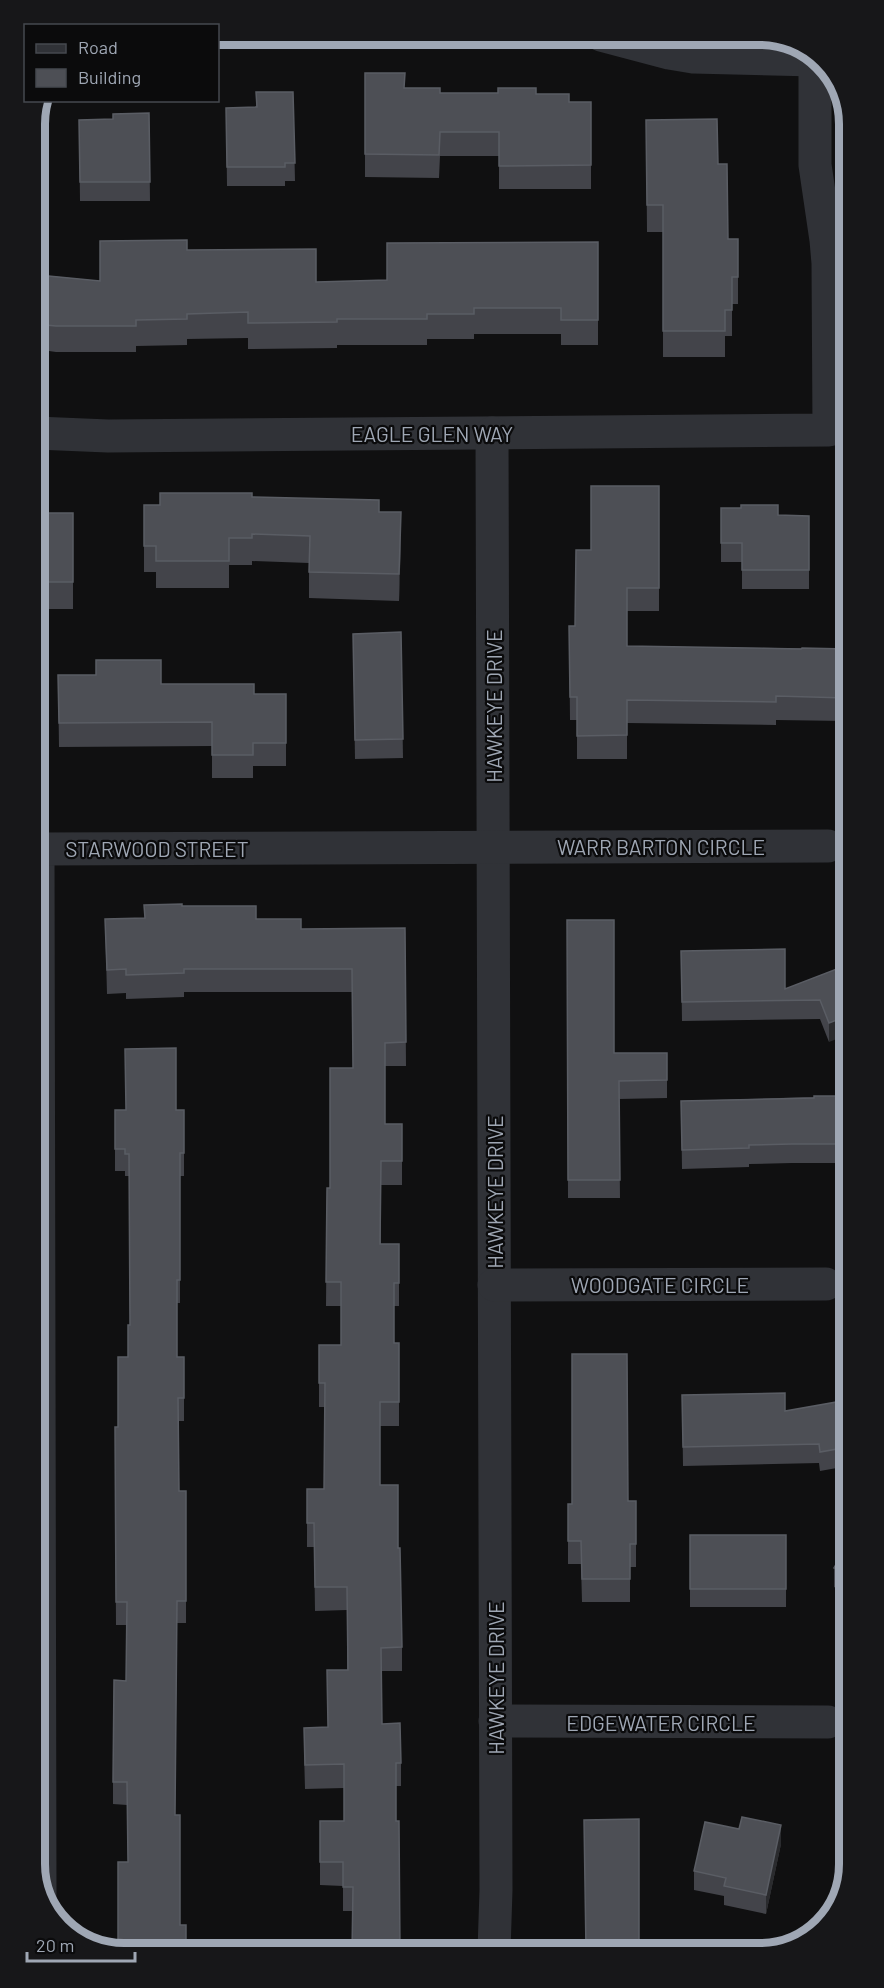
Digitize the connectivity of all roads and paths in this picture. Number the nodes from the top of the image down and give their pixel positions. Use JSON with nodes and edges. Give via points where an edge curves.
{"nodes":[{"id":1,"x":639,"y":45,"type":"edge"},
{"id":2,"x":801,"y":57,"type":"edge"},
{"id":3,"x":815,"y":67,"type":"edge"},
{"id":4,"x":45,"y":433,"type":"edge"},
{"id":5,"x":492,"y":433,"type":"junction"},
{"id":6,"x":493,"y":846,"type":"junction"},
{"id":7,"x":828,"y":846,"type":"dead end"},
{"id":8,"x":45,"y":849,"type":"edge"},
{"id":9,"x":826,"y":1284,"type":"dead end"},
{"id":10,"x":494,"y":1285,"type":"junction"},
{"id":11,"x":495,"y":1721,"type":"junction"},
{"id":12,"x":828,"y":1722,"type":"dead end"},
{"id":13,"x":494,"y":1943,"type":"edge"}],
"edges":[{"from":1,"to":2,"type":"street","via":[[693,57]]},
{"from":3,"to":5,"type":"street","name":"EAGLE GLEN WAY","via":[[815,165],[828,262],[830,430]]},
{"from":4,"to":5,"type":"street","name":"EAGLE GLEN WAY"},
{"from":5,"to":6,"type":"street","name":"HAWKEYE DRIVE"},
{"from":6,"to":7,"type":"street","name":"WARR BARTON CIRCLE"},
{"from":6,"to":8,"type":"street","name":"STARWOOD STREET"},
{"from":6,"to":10,"type":"street","name":"HAWKEYE DRIVE"},
{"from":9,"to":10,"type":"street","name":"WOODGATE CIRCLE"},
{"from":10,"to":11,"type":"street","name":"HAWKEYE DRIVE"},
{"from":11,"to":12,"type":"street","name":"EDGEWATER CIRCLE"},
{"from":11,"to":13,"type":"street","name":"HAWKEYE DRIVE"}]}
